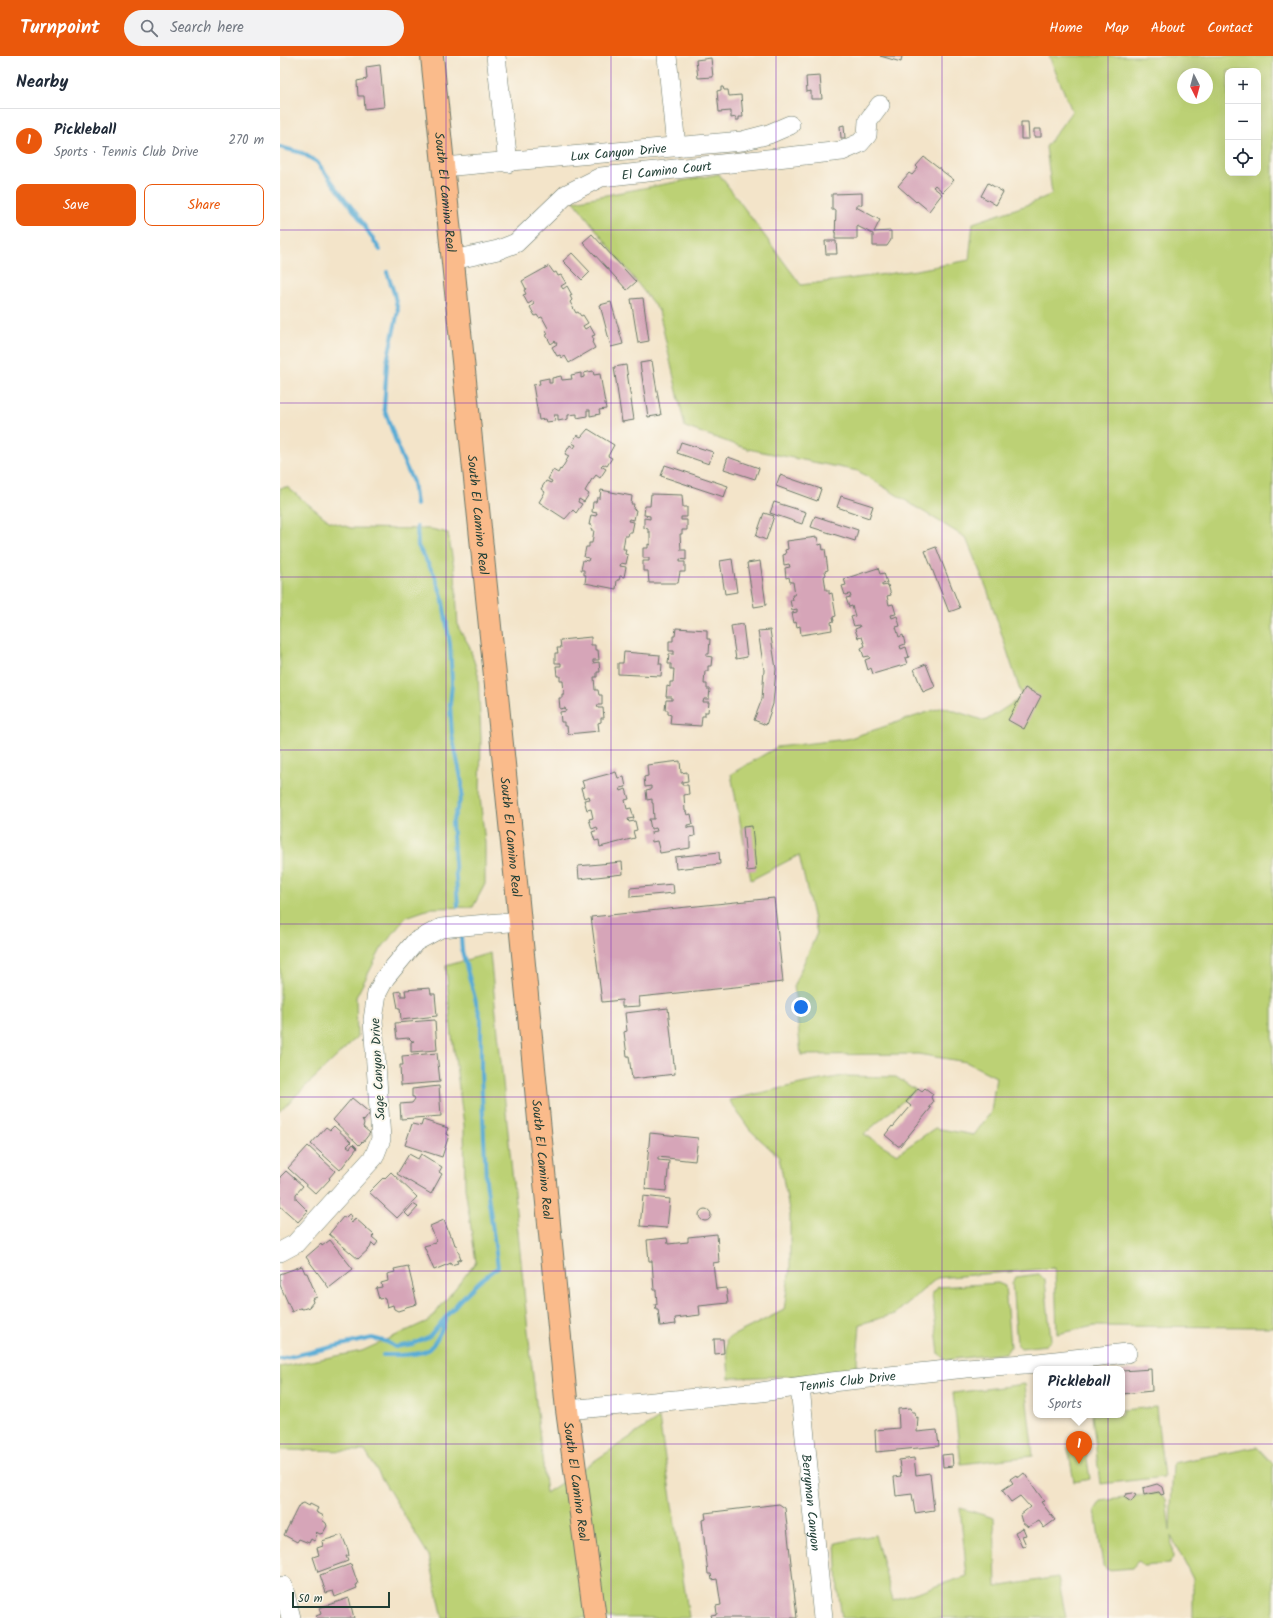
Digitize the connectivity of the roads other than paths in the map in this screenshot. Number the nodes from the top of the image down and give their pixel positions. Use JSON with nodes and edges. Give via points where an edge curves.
{"nodes":[{"id":1,"x":432,"y":56,"type":"edge"},
{"id":2,"x":496,"y":56,"type":"edge"},
{"id":3,"x":668,"y":56,"type":"edge"},
{"id":4,"x":880,"y":105,"type":"dead end"},
{"id":5,"x":790,"y":124,"type":"dead end"},
{"id":6,"x":676,"y":148,"type":"junction"},
{"id":7,"x":508,"y":163,"type":"junction"},
{"id":8,"x":443,"y":167,"type":"junction"},
{"id":9,"x":453,"y":260,"type":"junction"},
{"id":10,"x":520,"y":921,"type":"junction"},
{"id":11,"x":280,"y":1252,"type":"edge"},
{"id":12,"x":1127,"y":1353,"type":"dead end"},
{"id":13,"x":800,"y":1387,"type":"junction"},
{"id":14,"x":567,"y":1410,"type":"junction"},
{"id":15,"x":283,"y":1586,"type":"dead end"},
{"id":16,"x":291,"y":1618,"type":"edge"},
{"id":17,"x":595,"y":1618,"type":"edge"},
{"id":18,"x":823,"y":1618,"type":"edge"}],
"edges":[{"from":1,"to":8,"type":"main road","name":"South El Camino Real"},
{"from":2,"to":7,"type":"street"},
{"from":3,"to":6,"type":"street"},
{"from":4,"to":9,"type":"street","name":"El Camino Court","via":[[868,121],[866,135],[860,143],[842,151],[601,176],[567,194],[516,243],[498,250]]},
{"from":5,"to":6,"type":"street","name":"Lux Canyon Drive","via":[[768,134],[742,141]]},
{"from":6,"to":7,"type":"street","name":"Lux Canyon Drive"},
{"from":7,"to":8,"type":"street","name":"Lux Canyon Drive"},
{"from":8,"to":9,"type":"main road","name":"South El Camino Real"},
{"from":9,"to":10,"type":"main road","name":"South El Camino Real"},
{"from":10,"to":11,"type":"street","name":"Sage Canyon Drive","via":[[441,928],[415,942],[385,978],[377,993],[373,1020],[381,1139],[374,1157],[295,1244]]},
{"from":10,"to":14,"type":"main road","name":"South El Camino Real"},
{"from":12,"to":13,"type":"street","name":"Tennis Club Drive"},
{"from":13,"to":14,"type":"street","name":"Tennis Club Drive"},
{"from":13,"to":18,"type":"street","name":"Berryman Canyon"},
{"from":14,"to":17,"type":"main road","name":"South El Camino Real"},
{"from":15,"to":16,"type":"street"}]}
